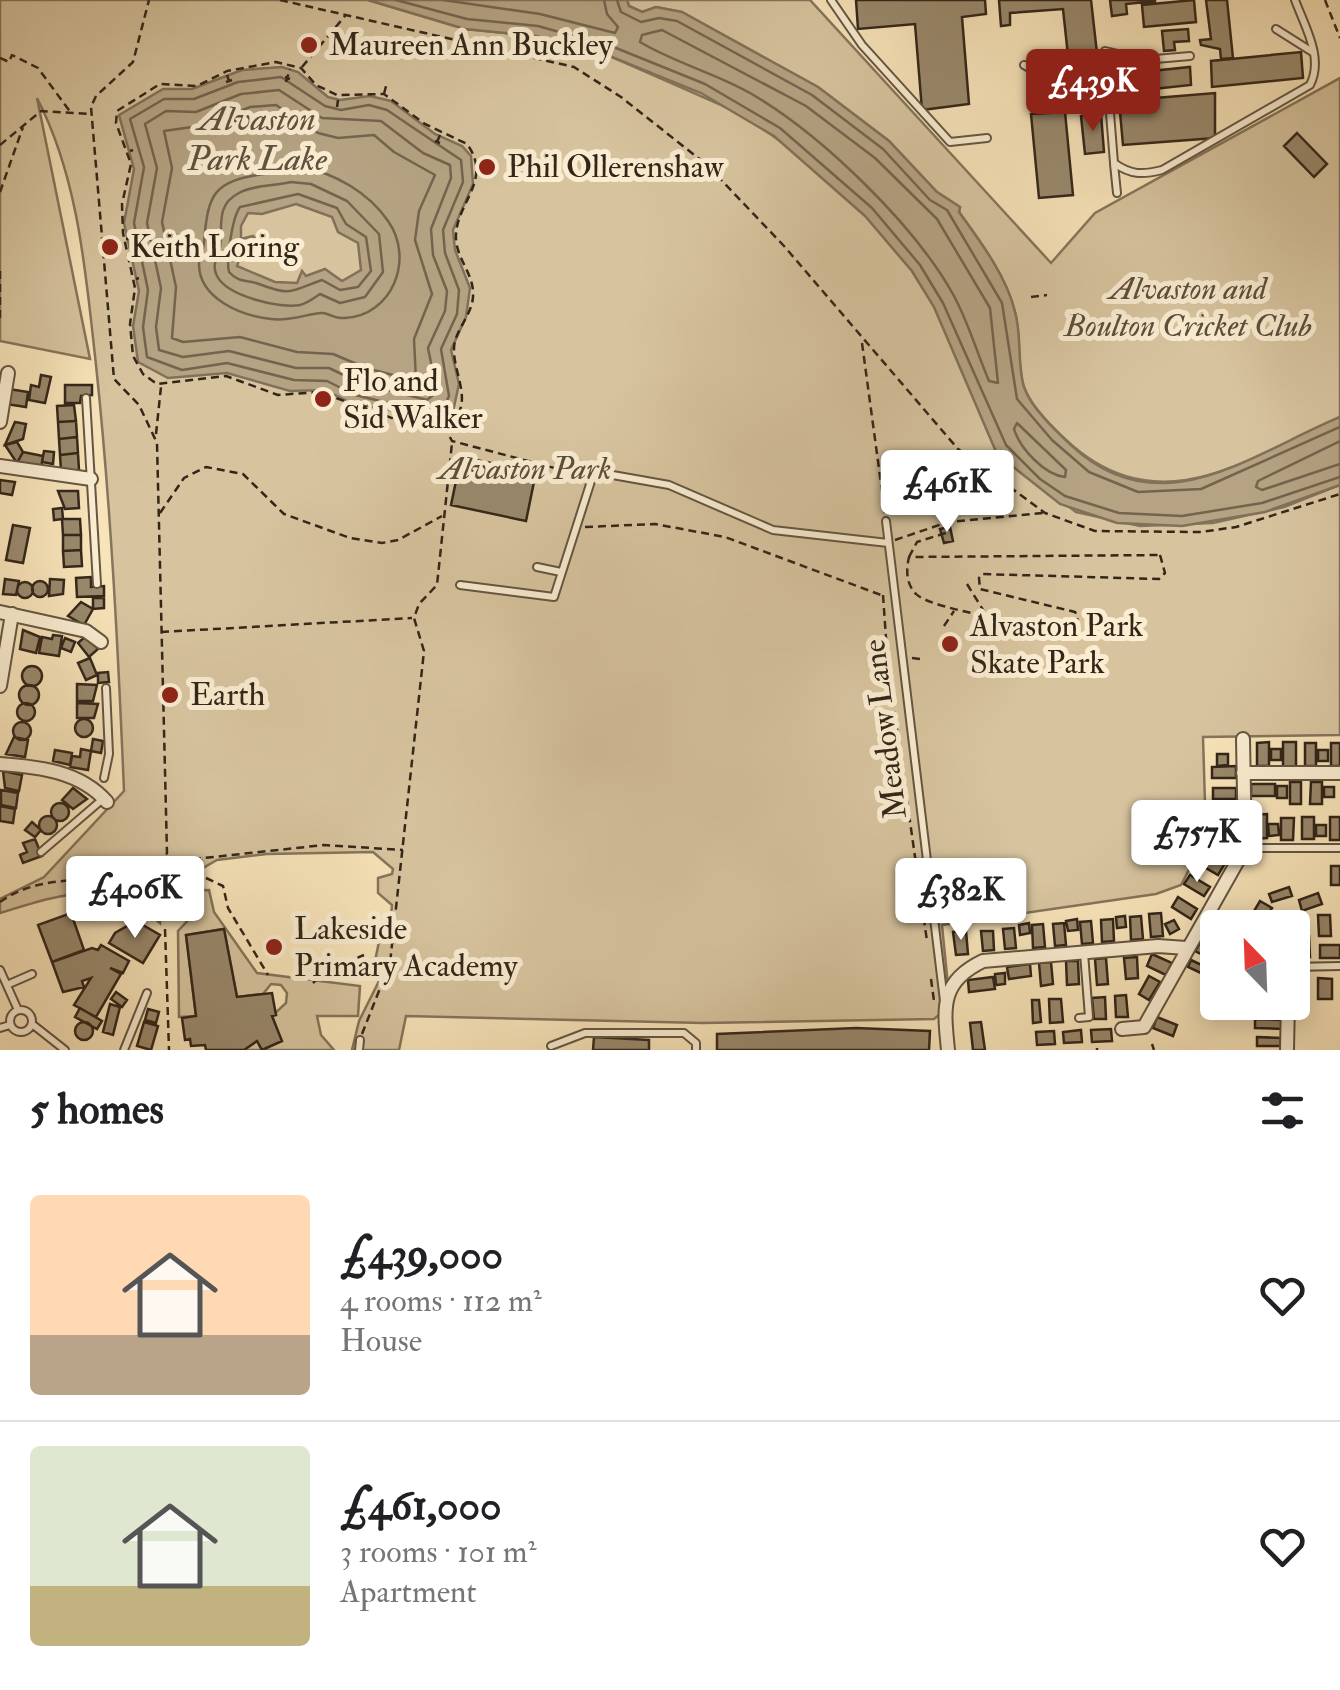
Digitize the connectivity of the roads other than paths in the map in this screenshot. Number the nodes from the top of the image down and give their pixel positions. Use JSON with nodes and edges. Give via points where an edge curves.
{"nodes":[{"id":1,"x":831,"y":0,"type":"edge"},
{"id":2,"x":1295,"y":0,"type":"edge"},
{"id":3,"x":1276,"y":29,"type":"dead end"},
{"id":4,"x":1315,"y":53,"type":"junction"},
{"id":5,"x":1190,"y":56,"type":"dead end"},
{"id":6,"x":1024,"y":65,"type":"dead end"},
{"id":7,"x":1105,"y":76,"type":"junction"},
{"id":8,"x":986,"y":138,"type":"dead end"},
{"id":9,"x":1114,"y":163,"type":"junction"},
{"id":10,"x":1117,"y":193,"type":"dead end"},
{"id":11,"x":4,"y":373,"type":"edge"},
{"id":12,"x":86,"y":398,"type":"dead end"},
{"id":13,"x":0,"y":422,"type":"edge"},
{"id":14,"x":0,"y":466,"type":"edge"},
{"id":15,"x":91,"y":479,"type":"junction"},
{"id":16,"x":886,"y":521,"type":"road end"},
{"id":17,"x":888,"y":544,"type":"junction"},
{"id":18,"x":538,"y":567,"type":"dead end"},
{"id":19,"x":561,"y":572,"type":"junction"},
{"id":20,"x":97,"y":584,"type":"dead end"},
{"id":21,"x":460,"y":585,"type":"road end"},
{"id":22,"x":6,"y":613,"type":"edge"},
{"id":23,"x":101,"y":642,"type":"dead end"},
{"id":24,"x":0,"y":686,"type":"edge"},
{"id":25,"x":106,"y":688,"type":"dead end"},
{"id":26,"x":1244,"y":739,"type":"dead end"},
{"id":27,"x":0,"y":764,"type":"edge"},
{"id":28,"x":1244,"y":773,"type":"junction"},
{"id":29,"x":1340,"y":773,"type":"edge"},
{"id":30,"x":102,"y":792,"type":"junction"},
{"id":31,"x":1244,"y":848,"type":"junction"},
{"id":32,"x":1340,"y":848,"type":"edge"},
{"id":33,"x":41,"y":852,"type":"dead end"},
{"id":34,"x":1186,"y":948,"type":"junction"},
{"id":35,"x":1084,"y":952,"type":"junction"},
{"id":36,"x":1340,"y":966,"type":"edge"},
{"id":37,"x":1310,"y":967,"type":"edge"},
{"id":38,"x":0,"y":970,"type":"edge"},
{"id":39,"x":32,"y":974,"type":"dead end"},
{"id":40,"x":9,"y":984,"type":"junction"},
{"id":41,"x":147,"y":993,"type":"dead end"},
{"id":42,"x":944,"y":1002,"type":"junction"},
{"id":43,"x":18,"y":1010,"type":"junction"},
{"id":44,"x":1079,"y":1018,"type":"dead end"},
{"id":45,"x":1288,"y":1020,"type":"edge"},
{"id":46,"x":32,"y":1024,"type":"junction"},
{"id":47,"x":10,"y":1025,"type":"junction"},
{"id":48,"x":0,"y":1028,"type":"edge"},
{"id":49,"x":1122,"y":1029,"type":"dead end"},
{"id":50,"x":360,"y":1040,"type":"road end"},
{"id":51,"x":551,"y":1046,"type":"dead end"},
{"id":52,"x":66,"y":1050,"type":"edge"},
{"id":53,"x":124,"y":1050,"type":"edge"},
{"id":54,"x":359,"y":1050,"type":"edge"},
{"id":55,"x":696,"y":1050,"type":"edge"},
{"id":56,"x":948,"y":1050,"type":"edge"},
{"id":57,"x":1287,"y":1050,"type":"edge"}],
"edges":[{"from":1,"to":8,"type":"lane","via":[[950,142]]},
{"from":2,"to":4,"type":"lane"},
{"from":3,"to":4,"type":"lane"},
{"from":4,"to":9,"type":"lane","via":[[1310,85],[1162,170],[1142,175]]},
{"from":5,"to":7,"type":"lane","via":[[1144,60],[1105,51]]},
{"from":6,"to":7,"type":"lane","via":[[1044,76]]},
{"from":7,"to":9,"type":"lane"},
{"from":9,"to":10,"type":"lane"},
{"from":11,"to":13,"type":"street"},
{"from":12,"to":15,"type":"lane"},
{"from":14,"to":15,"type":"street"},
{"from":15,"to":20,"type":"lane"},
{"from":16,"to":17,"type":"lane","name":"Meadow Lane"},
{"from":17,"to":19,"type":"lane","via":[[773,530],[670,485],[607,474],[592,478]]},
{"from":17,"to":42,"type":"lane","name":"Meadow Lane"},
{"from":18,"to":19,"type":"lane"},
{"from":19,"to":21,"type":"lane","via":[[554,598]]},
{"from":22,"to":23,"type":"street","via":[[86,631]]},
{"from":22,"to":24,"type":"street"},
{"from":25,"to":30,"type":"lane","via":[[110,754]]},
{"from":26,"to":28,"type":"street"},
{"from":27,"to":30,"type":"street","via":[[58,772]]},
{"from":28,"to":29,"type":"street"},
{"from":28,"to":31,"type":"street"},
{"from":30,"to":33,"type":"lane"},
{"from":31,"to":32,"type":"lane"},
{"from":31,"to":34,"type":"street"},
{"from":34,"to":35,"type":"street"},
{"from":34,"to":49,"type":"street","via":[[1144,1027]]},
{"from":35,"to":42,"type":"street","via":[[982,961],[964,973]]},
{"from":35,"to":44,"type":"lane","via":[[1089,1017]]},
{"from":36,"to":37,"type":"lane"},
{"from":38,"to":40,"type":"lane"},
{"from":39,"to":40,"type":"lane"},
{"from":40,"to":43,"type":"lane"},
{"from":41,"to":53,"type":"lane"},
{"from":42,"to":56,"type":"street","name":"Meadow Lane"},
{"from":43,"to":46,"type":"lane","via":[[29,1013]]},
{"from":43,"to":47,"type":"lane"},
{"from":45,"to":57,"type":"street"},
{"from":46,"to":47,"type":"lane","via":[[22,1033]]},
{"from":46,"to":52,"type":"lane"},
{"from":47,"to":48,"type":"lane"},
{"from":50,"to":54,"type":"lane"},
{"from":51,"to":55,"type":"lane","via":[[585,1033],[684,1033]]}]}
